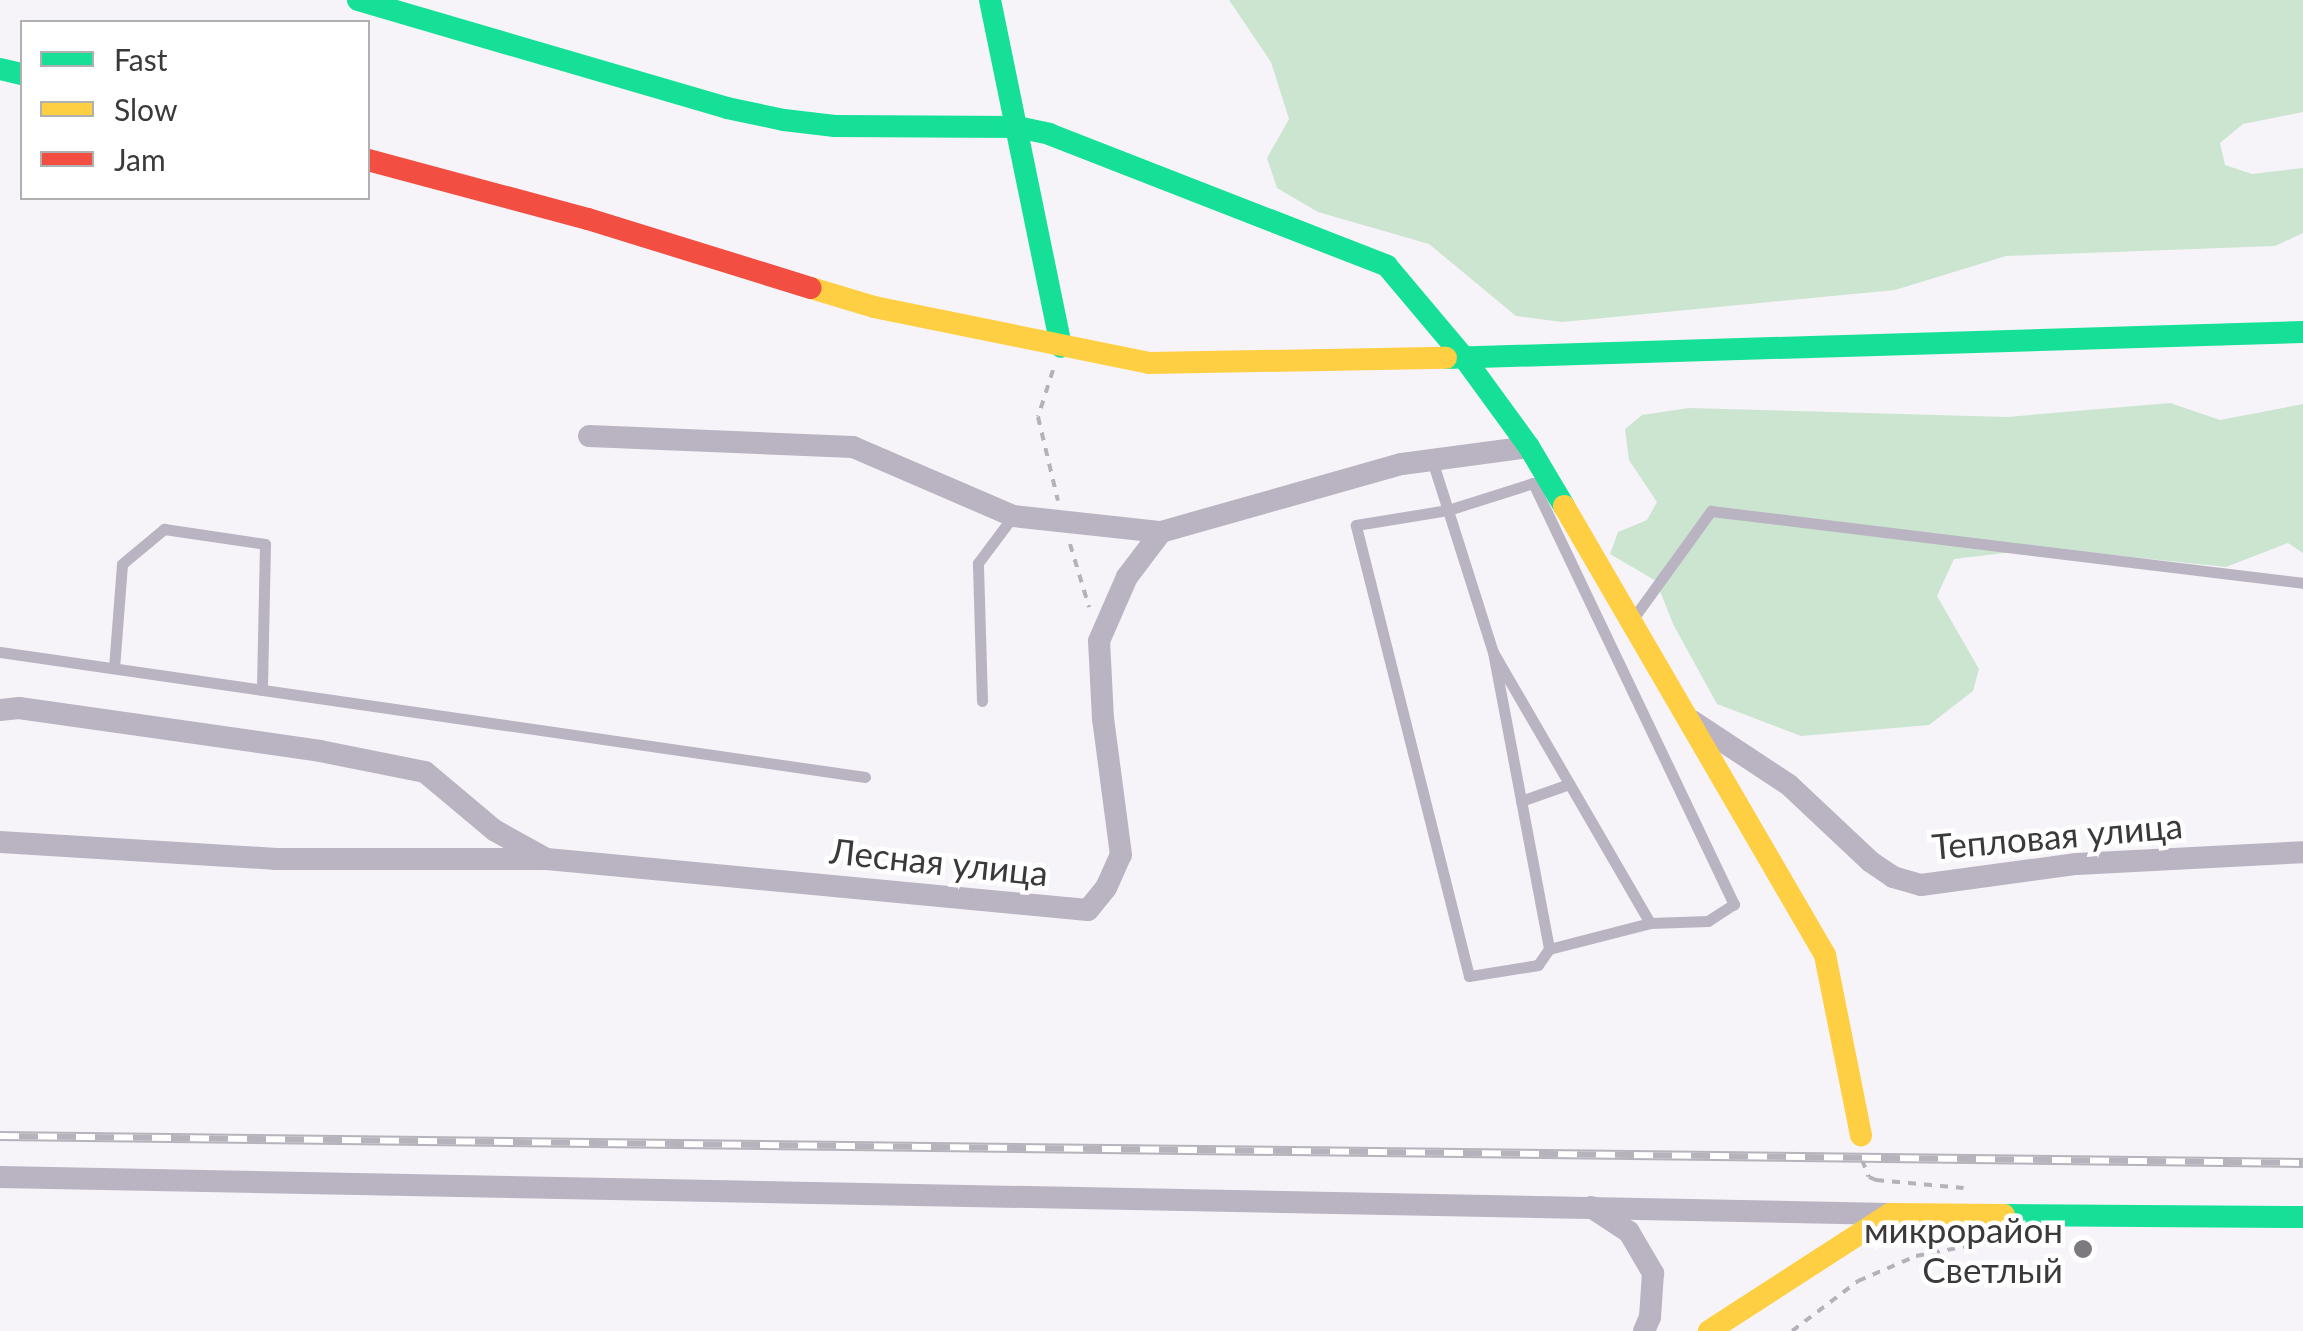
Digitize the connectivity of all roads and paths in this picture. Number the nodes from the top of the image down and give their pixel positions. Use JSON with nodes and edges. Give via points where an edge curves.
{"nodes":[{"id":1,"x":358,"y":0,"type":"edge"},
{"id":2,"x":990,"y":0,"type":"edge"},
{"id":3,"x":1018,"y":127,"type":"junction"},
{"id":4,"x":370,"y":161,"type":"edge"},
{"id":5,"x":2303,"y":332,"type":"edge"},
{"id":6,"x":1061,"y":347,"type":"junction"},
{"id":7,"x":1462,"y":355,"type":"junction"},
{"id":8,"x":589,"y":436,"type":"dead end"},
{"id":9,"x":1529,"y":447,"type":"junction"},
{"id":10,"x":1432,"y":460,"type":"junction"},
{"id":11,"x":1448,"y":510,"type":"junction"},
{"id":12,"x":1013,"y":516,"type":"junction"},
{"id":13,"x":1063,"y":521,"type":"junction"},
{"id":14,"x":1162,"y":532,"type":"junction"},
{"id":15,"x":2303,"y":583,"type":"edge"},
{"id":16,"x":1632,"y":620,"type":"junction"},
{"id":17,"x":1099,"y":641,"type":"junction"},
{"id":18,"x":0,"y":652,"type":"edge"},
{"id":19,"x":1492,"y":652,"type":"junction"},
{"id":20,"x":114,"y":668,"type":"junction"},
{"id":21,"x":262,"y":690,"type":"junction"},
{"id":22,"x":982,"y":701,"type":"dead end"},
{"id":23,"x":0,"y":710,"type":"edge"},
{"id":24,"x":1692,"y":722,"type":"junction"},
{"id":25,"x":864,"y":778,"type":"dead end"},
{"id":26,"x":1569,"y":784,"type":"junction"},
{"id":27,"x":1520,"y":801,"type":"junction"},
{"id":28,"x":0,"y":842,"type":"edge"},
{"id":29,"x":2303,"y":852,"type":"edge"},
{"id":30,"x":546,"y":860,"type":"junction"},
{"id":31,"x":1650,"y":923,"type":"junction"},
{"id":32,"x":1549,"y":949,"type":"junction"},
{"id":33,"x":1861,"y":1135,"type":"joint"},
{"id":34,"x":0,"y":1177,"type":"edge"},
{"id":35,"x":1975,"y":1192,"type":"dead end"},
{"id":36,"x":1590,"y":1207,"type":"junction"},
{"id":37,"x":1890,"y":1214,"type":"junction"},
{"id":38,"x":2303,"y":1217,"type":"edge"},
{"id":39,"x":2001,"y":1239,"type":"dead end"},
{"id":40,"x":1644,"y":1331,"type":"edge"},
{"id":41,"x":1709,"y":1331,"type":"edge"},
{"id":42,"x":1792,"y":1331,"type":"edge"}],
"edges":[{"from":1,"to":3,"type":"street","via":[[784,120]]},
{"from":2,"to":3,"type":"street"},
{"from":3,"to":6,"type":"street"},
{"from":3,"to":7,"type":"street","via":[[1387,266]]},
{"from":4,"to":6,"type":"street","via":[[588,219],[874,308]]},
{"from":5,"to":7,"type":"street"},
{"from":6,"to":7,"type":"street","via":[[1149,363]]},
{"from":6,"to":13,"type":"path","via":[[1038,417]]},
{"from":7,"to":9,"type":"street"},
{"from":8,"to":12,"type":"street","via":[[853,447]]},
{"from":9,"to":10,"type":"street"},
{"from":9,"to":16,"type":"street"},
{"from":10,"to":11,"type":"lane"},
{"from":10,"to":14,"type":"street"},
{"from":11,"to":19,"type":"lane"},
{"from":11,"to":31,"type":"lane","via":[[1532,483],[1734,904],[1708,922]]},
{"from":11,"to":32,"type":"lane","via":[[1356,525],[1468,976],[1538,965]]},
{"from":12,"to":13,"type":"street"},
{"from":12,"to":22,"type":"lane","via":[[978,563]]},
{"from":13,"to":14,"type":"street"},
{"from":13,"to":17,"type":"path"},
{"from":14,"to":17,"type":"street","name":"Лесная улица","via":[[1127,577]]},
{"from":15,"to":16,"type":"lane","via":[[1711,511]]},
{"from":16,"to":24,"type":"street"},
{"from":17,"to":30,"type":"street","name":"Лесная улица","via":[[1121,856],[1088,910]]},
{"from":18,"to":20,"type":"lane"},
{"from":19,"to":26,"type":"lane"},
{"from":19,"to":27,"type":"lane"},
{"from":20,"to":21,"type":"lane"},
{"from":20,"to":21,"type":"lane","via":[[122,564],[164,529],[266,544]]},
{"from":21,"to":25,"type":"lane"},
{"from":23,"to":30,"type":"street","via":[[320,750],[425,772],[494,830]]},
{"from":24,"to":29,"type":"street","name":"Тепловая улица","via":[[1789,785],[1871,862],[1921,884],[2077,864]]},
{"from":24,"to":33,"type":"street","via":[[1825,955]]},
{"from":26,"to":27,"type":"lane"},
{"from":26,"to":31,"type":"lane"},
{"from":27,"to":32,"type":"lane"},
{"from":28,"to":30,"type":"street","name":"Лесная улица","via":[[276,859]]},
{"from":31,"to":32,"type":"lane"},
{"from":33,"to":35,"type":"path","via":[[1869,1178]]},
{"from":34,"to":36,"type":"street"},
{"from":36,"to":37,"type":"street"},
{"from":36,"to":40,"type":"street","via":[[1629,1232],[1653,1273]]},
{"from":37,"to":38,"type":"street"},
{"from":37,"to":41,"type":"street"},
{"from":39,"to":42,"type":"path","via":[[1916,1256],[1858,1281]]}]}
